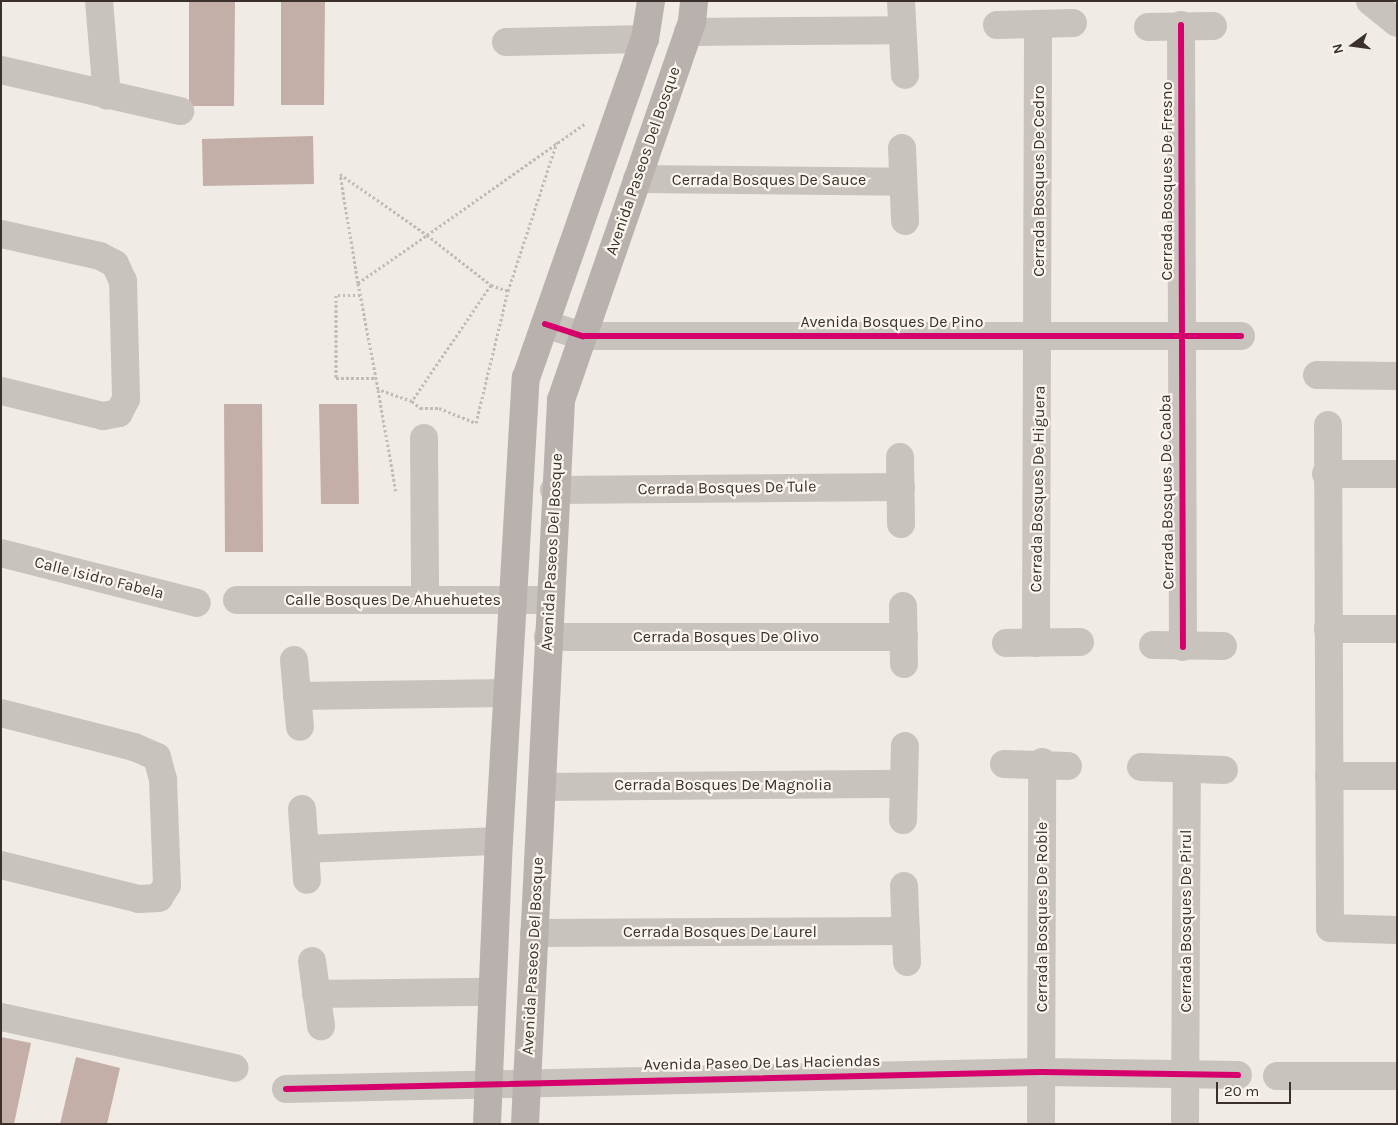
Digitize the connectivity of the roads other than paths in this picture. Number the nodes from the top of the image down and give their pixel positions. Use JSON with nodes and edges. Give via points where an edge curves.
{"nodes":[{"id":1,"x":99,"y":1,"type":"edge"},
{"id":2,"x":651,"y":1,"type":"edge"},
{"id":3,"x":694,"y":1,"type":"edge"},
{"id":4,"x":901,"y":1,"type":"edge"},
{"id":5,"x":1370,"y":1,"type":"edge"},
{"id":6,"x":1073,"y":23,"type":"dead end"},
{"id":7,"x":1397,"y":23,"type":"edge"},
{"id":8,"x":997,"y":25,"type":"dead end"},
{"id":9,"x":1181,"y":25,"type":"junction"},
{"id":10,"x":1038,"y":26,"type":"junction"},
{"id":11,"x":1213,"y":26,"type":"dead end"},
{"id":12,"x":1148,"y":27,"type":"dead end"},
{"id":13,"x":902,"y":30,"type":"junction"},
{"id":14,"x":688,"y":32,"type":"junction"},
{"id":15,"x":645,"y":39,"type":"junction"},
{"id":16,"x":506,"y":42,"type":"dead end"},
{"id":17,"x":1,"y":70,"type":"edge"},
{"id":18,"x":905,"y":75,"type":"dead end"},
{"id":19,"x":108,"y":96,"type":"junction"},
{"id":20,"x":180,"y":111,"type":"dead end"},
{"id":21,"x":902,"y":148,"type":"dead end"},
{"id":22,"x":637,"y":179,"type":"junction"},
{"id":23,"x":902,"y":182,"type":"junction"},
{"id":24,"x":905,"y":221,"type":"dead end"},
{"id":25,"x":1,"y":234,"type":"edge"},
{"id":26,"x":545,"y":324,"type":"junction"},
{"id":27,"x":1040,"y":335,"type":"junction"},
{"id":28,"x":583,"y":336,"type":"junction"},
{"id":29,"x":1180,"y":336,"type":"junction"},
{"id":30,"x":1240,"y":336,"type":"dead end"},
{"id":31,"x":1317,"y":374,"type":"dead end"},
{"id":32,"x":1397,"y":376,"type":"edge"},
{"id":33,"x":1,"y":391,"type":"edge"},
{"id":34,"x":1328,"y":425,"type":"dead end"},
{"id":35,"x":424,"y":438,"type":"dead end"},
{"id":36,"x":900,"y":457,"type":"dead end"},
{"id":37,"x":1326,"y":474,"type":"junction"},
{"id":38,"x":1397,"y":474,"type":"edge"},
{"id":39,"x":901,"y":486,"type":"junction"},
{"id":40,"x":554,"y":490,"type":"junction"},
{"id":41,"x":900,"y":524,"type":"dead end"},
{"id":42,"x":1,"y":553,"type":"edge"},
{"id":43,"x":237,"y":600,"type":"dead end"},
{"id":44,"x":425,"y":600,"type":"junction"},
{"id":45,"x":512,"y":600,"type":"junction"},
{"id":46,"x":549,"y":600,"type":"junction"},
{"id":47,"x":197,"y":603,"type":"dead end"},
{"id":48,"x":902,"y":606,"type":"dead end"},
{"id":49,"x":1328,"y":629,"type":"junction"},
{"id":50,"x":1397,"y":629,"type":"edge"},
{"id":51,"x":548,"y":637,"type":"junction"},
{"id":52,"x":904,"y":637,"type":"junction"},
{"id":53,"x":1080,"y":642,"type":"dead end"},
{"id":54,"x":1006,"y":643,"type":"dead end"},
{"id":55,"x":1036,"y":643,"type":"junction"},
{"id":56,"x":1154,"y":645,"type":"dead end"},
{"id":57,"x":1223,"y":646,"type":"dead end"},
{"id":58,"x":1183,"y":647,"type":"junction"},
{"id":59,"x":294,"y":660,"type":"dead end"},
{"id":60,"x":904,"y":664,"type":"dead end"},
{"id":61,"x":507,"y":693,"type":"junction"},
{"id":62,"x":297,"y":696,"type":"junction"},
{"id":63,"x":1,"y":713,"type":"edge"},
{"id":64,"x":300,"y":727,"type":"dead end"},
{"id":65,"x":905,"y":746,"type":"dead end"},
{"id":66,"x":1004,"y":764,"type":"dead end"},
{"id":67,"x":1141,"y":767,"type":"dead end"},
{"id":68,"x":1187,"y":769,"type":"junction"},
{"id":69,"x":1224,"y":770,"type":"dead end"},
{"id":70,"x":1329,"y":776,"type":"junction"},
{"id":71,"x":1397,"y":776,"type":"edge"},
{"id":72,"x":904,"y":784,"type":"junction"},
{"id":73,"x":542,"y":787,"type":"junction"},
{"id":74,"x":302,"y":809,"type":"dead end"},
{"id":75,"x":903,"y":820,"type":"dead end"},
{"id":76,"x":498,"y":841,"type":"junction"},
{"id":77,"x":305,"y":849,"type":"junction"},
{"id":78,"x":1,"y":865,"type":"edge"},
{"id":79,"x":307,"y":880,"type":"dead end"},
{"id":80,"x":904,"y":886,"type":"dead end"},
{"id":81,"x":1397,"y":930,"type":"edge"},
{"id":82,"x":906,"y":931,"type":"junction"},
{"id":83,"x":534,"y":933,"type":"junction"},
{"id":84,"x":312,"y":961,"type":"dead end"},
{"id":85,"x":907,"y":962,"type":"dead end"},
{"id":86,"x":491,"y":992,"type":"junction"},
{"id":87,"x":316,"y":994,"type":"junction"},
{"id":88,"x":1,"y":1016,"type":"edge"},
{"id":89,"x":320,"y":1026,"type":"dead end"},
{"id":90,"x":235,"y":1068,"type":"dead end"},
{"id":91,"x":1042,"y":1072,"type":"junction"},
{"id":92,"x":1186,"y":1073,"type":"junction"},
{"id":93,"x":1238,"y":1075,"type":"dead end"},
{"id":94,"x":1277,"y":1076,"type":"dead end"},
{"id":95,"x":1397,"y":1076,"type":"edge"},
{"id":96,"x":489,"y":1081,"type":"junction"},
{"id":97,"x":527,"y":1081,"type":"junction"},
{"id":98,"x":286,"y":1089,"type":"dead end"},
{"id":99,"x":487,"y":1124,"type":"edge"},
{"id":100,"x":525,"y":1124,"type":"edge"},
{"id":101,"x":1041,"y":1124,"type":"edge"},
{"id":102,"x":1185,"y":1124,"type":"edge"}],
"edges":[{"from":1,"to":19,"type":"street"},
{"from":2,"to":15,"type":"main road"},
{"from":3,"to":14,"type":"main road","name":"Avenida Paseos Del Bosque"},
{"from":4,"to":13,"type":"street"},
{"from":5,"to":7,"type":"street"},
{"from":6,"to":10,"type":"street"},
{"from":8,"to":10,"type":"street"},
{"from":9,"to":11,"type":"street"},
{"from":9,"to":12,"type":"street"},
{"from":9,"to":29,"type":"street","name":"Cerrada Bosques De Fresno"},
{"from":10,"to":27,"type":"street","name":"Cerrada Bosques De Cedro"},
{"from":13,"to":14,"type":"street"},
{"from":13,"to":18,"type":"street"},
{"from":14,"to":22,"type":"main road","name":"Avenida Paseos Del Bosque"},
{"from":15,"to":16,"type":"street"},
{"from":15,"to":26,"type":"main road"},
{"from":17,"to":19,"type":"street"},
{"from":19,"to":20,"type":"street"},
{"from":21,"to":23,"type":"street"},
{"from":22,"to":23,"type":"street","name":"Cerrada Bosques De Sauce"},
{"from":22,"to":28,"type":"main road","name":"Avenida Paseos Del Bosque"},
{"from":23,"to":24,"type":"street"},
{"from":25,"to":33,"type":"street","via":[[100,256],[115,264],[123,281],[126,399],[119,413],[103,416]]},
{"from":26,"to":28,"type":"street","name":"Avenida Bosques De Pino"},
{"from":26,"to":45,"type":"main road","via":[[526,378]]},
{"from":27,"to":28,"type":"street","name":"Avenida Bosques De Pino"},
{"from":27,"to":29,"type":"street","name":"Avenida Bosques De Pino"},
{"from":27,"to":55,"type":"street","name":"Cerrada Bosques De Higuera"},
{"from":28,"to":40,"type":"main road","name":"Avenida Paseos Del Bosque","via":[[561,400]]},
{"from":29,"to":30,"type":"street","name":"Avenida Bosques De Pino"},
{"from":29,"to":58,"type":"street","name":"Cerrada Bosques De Caoba"},
{"from":31,"to":32,"type":"street"},
{"from":34,"to":37,"type":"street"},
{"from":35,"to":44,"type":"street"},
{"from":36,"to":39,"type":"street"},
{"from":37,"to":38,"type":"street"},
{"from":37,"to":49,"type":"street"},
{"from":39,"to":40,"type":"street","name":"Cerrada Bosques De Tule"},
{"from":39,"to":41,"type":"street"},
{"from":40,"to":46,"type":"main road","name":"Avenida Paseos Del Bosque"},
{"from":42,"to":47,"type":"street","name":"Calle Isidro Fabela"},
{"from":43,"to":44,"type":"street","name":"Calle Bosques De Ahuehuetes"},
{"from":44,"to":45,"type":"street","name":"Calle Bosques De Ahuehuetes"},
{"from":45,"to":46,"type":"street","name":"Calle Bosques De Ahuehuetes"},
{"from":45,"to":61,"type":"main road"},
{"from":46,"to":51,"type":"main road","name":"Avenida Paseos Del Bosque"},
{"from":48,"to":52,"type":"street"},
{"from":49,"to":50,"type":"street"},
{"from":49,"to":70,"type":"street"},
{"from":51,"to":52,"type":"street","name":"Cerrada Bosques De Olivo"},
{"from":51,"to":73,"type":"main road","name":"Avenida Paseos Del Bosque"},
{"from":52,"to":60,"type":"street"},
{"from":53,"to":55,"type":"street"},
{"from":54,"to":55,"type":"street"},
{"from":56,"to":58,"type":"street"},
{"from":57,"to":58,"type":"street"},
{"from":59,"to":62,"type":"street"},
{"from":61,"to":62,"type":"street"},
{"from":61,"to":76,"type":"main road"},
{"from":62,"to":64,"type":"street"},
{"from":63,"to":78,"type":"street","via":[[134,747],[157,757],[163,780],[167,885],[159,898],[139,899]]},
{"from":65,"to":72,"type":"street"},
{"from":66,"to":91,"type":"street","name":"Cerrada Bosques De Roble","via":[[1055,764]]},
{"from":67,"to":68,"type":"street"},
{"from":68,"to":69,"type":"street"},
{"from":68,"to":92,"type":"street","name":"Cerrada Bosques De Pirul"},
{"from":70,"to":71,"type":"street"},
{"from":70,"to":81,"type":"street","via":[[1330,928]]},
{"from":72,"to":73,"type":"street","name":"Cerrada Bosques De Magnolia"},
{"from":72,"to":75,"type":"street"},
{"from":73,"to":83,"type":"main road","name":"Avenida Paseos Del Bosque"},
{"from":74,"to":77,"type":"street"},
{"from":76,"to":77,"type":"street"},
{"from":76,"to":86,"type":"main road"},
{"from":77,"to":79,"type":"street"},
{"from":80,"to":82,"type":"street"},
{"from":82,"to":83,"type":"street","name":"Cerrada Bosques De Laurel"},
{"from":82,"to":85,"type":"street"},
{"from":83,"to":97,"type":"main road","name":"Avenida Paseos Del Bosque"},
{"from":84,"to":87,"type":"street"},
{"from":86,"to":87,"type":"street"},
{"from":86,"to":96,"type":"main road"},
{"from":87,"to":89,"type":"street"},
{"from":88,"to":90,"type":"street"},
{"from":91,"to":92,"type":"street","name":"Avenida Paseo De Las Haciendas"},
{"from":91,"to":97,"type":"street","name":"Avenida Paseo De Las Haciendas"},
{"from":91,"to":101,"type":"street","name":"Cerrada Bosques De Roble"},
{"from":92,"to":93,"type":"street","name":"Avenida Paseo De Las Haciendas"},
{"from":92,"to":102,"type":"street","name":"Cerrada Bosques De Pirul"},
{"from":94,"to":95,"type":"street"},
{"from":96,"to":97,"type":"street","name":"Avenida Paseo De Las Haciendas"},
{"from":96,"to":98,"type":"street","name":"Avenida Paseo De Las Haciendas"},
{"from":96,"to":99,"type":"main road"},
{"from":97,"to":100,"type":"main road","name":"Avenida Paseos Del Bosque"}]}
